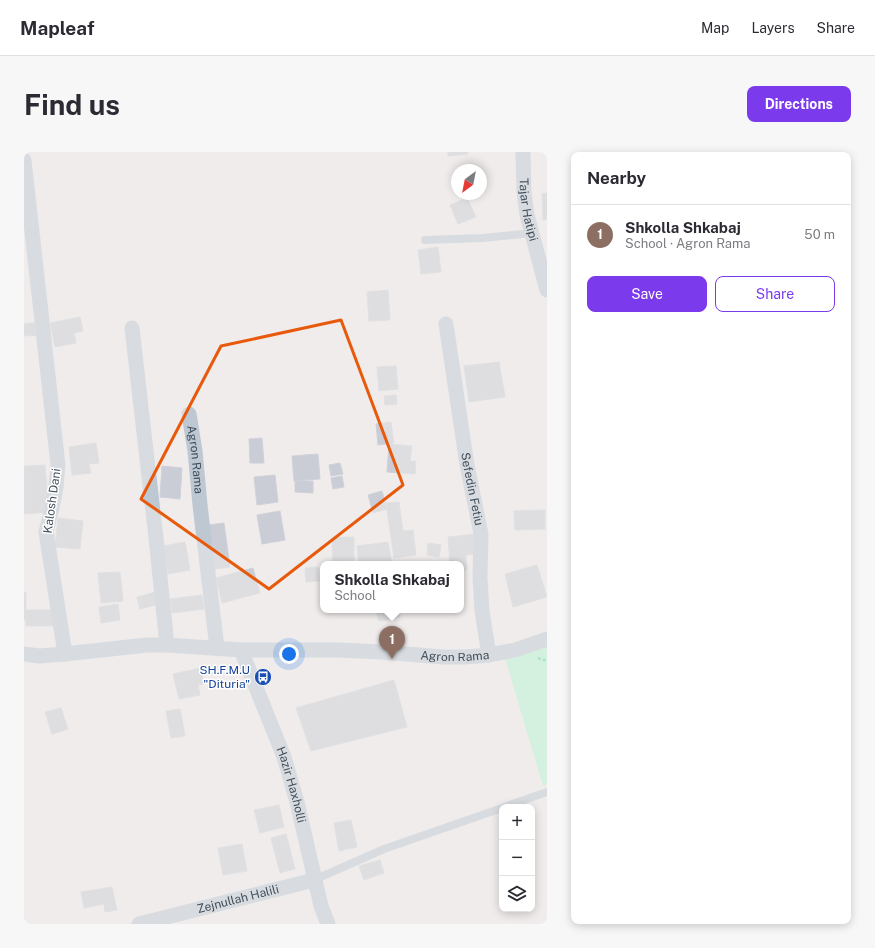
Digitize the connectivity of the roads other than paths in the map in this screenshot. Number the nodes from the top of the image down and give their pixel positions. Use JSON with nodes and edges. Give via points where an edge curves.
{"nodes":[{"id":1,"x":523,"y":152,"type":"edge"},
{"id":2,"x":24,"y":160,"type":"edge"},
{"id":3,"x":532,"y":233,"type":"junction"},
{"id":4,"x":425,"y":240,"type":"dead end"},
{"id":5,"x":547,"y":290,"type":"edge"},
{"id":6,"x":446,"y":324,"type":"dead end"},
{"id":7,"x":132,"y":328,"type":"dead end"},
{"id":8,"x":189,"y":414,"type":"dead end"},
{"id":9,"x":547,"y":639,"type":"edge"},
{"id":10,"x":167,"y":645,"type":"junction"},
{"id":11,"x":218,"y":648,"type":"junction"},
{"id":12,"x":241,"y":650,"type":"junction"},
{"id":13,"x":24,"y":654,"type":"edge"},
{"id":14,"x":65,"y":654,"type":"junction"},
{"id":15,"x":489,"y":655,"type":"junction"},
{"id":16,"x":547,"y":792,"type":"edge"},
{"id":17,"x":512,"y":804,"type":"edge"},
{"id":18,"x":499,"y":808,"type":"edge"},
{"id":19,"x":314,"y":880,"type":"junction"},
{"id":20,"x":139,"y":924,"type":"edge"},
{"id":21,"x":328,"y":924,"type":"edge"}],
"edges":[{"from":1,"to":3,"type":"street","name":"Tajar Hatipi","via":[[524,192]]},
{"from":2,"to":14,"type":"street","name":"Kalosh Dani","via":[[58,465],[46,532]]},
{"from":3,"to":4,"type":"lane"},
{"from":3,"to":5,"type":"street","name":"Tajar Hatipi"},
{"from":6,"to":15,"type":"street","name":"Sefedin Fetiu","via":[[481,534],[482,611]]},
{"from":7,"to":10,"type":"street"},
{"from":8,"to":11,"type":"street","name":"Agron Rama"},
{"from":9,"to":15,"type":"street","name":"Agron Rama","via":[[515,650]]},
{"from":10,"to":11,"type":"street","name":"Agron Rama"},
{"from":10,"to":14,"type":"street","name":"Agron Rama"},
{"from":11,"to":12,"type":"street","name":"Agron Rama"},
{"from":12,"to":15,"type":"street","name":"Agron Rama","via":[[338,650],[451,657]]},
{"from":12,"to":19,"type":"street","name":"Hazir Haxholli","via":[[284,757]]},
{"from":13,"to":14,"type":"street","name":"Agron Rama"},
{"from":16,"to":17,"type":"lane"},
{"from":18,"to":19,"type":"lane","via":[[384,849]]},
{"from":19,"to":20,"type":"street","name":"Zejnullah Halili"},
{"from":19,"to":21,"type":"street","name":"Hazir Haxholli"}]}
